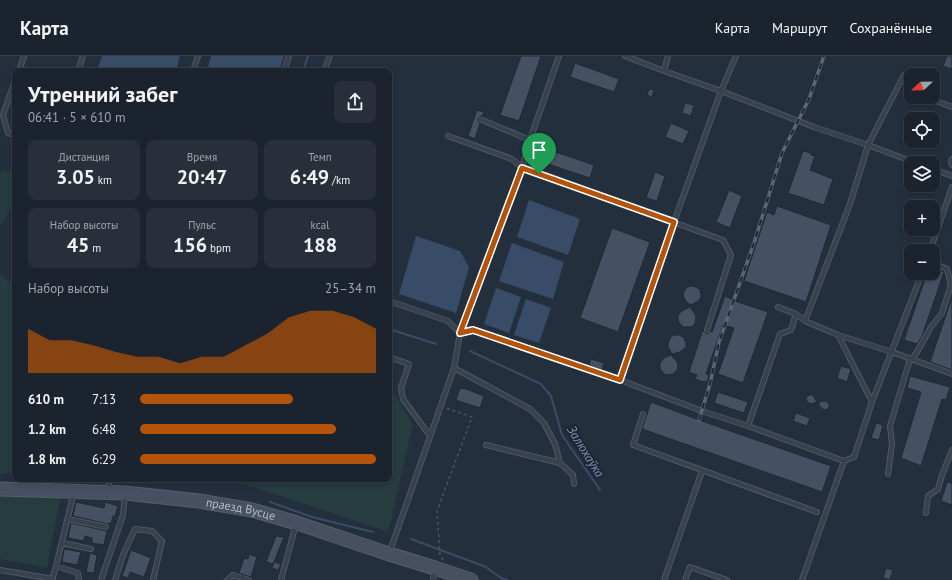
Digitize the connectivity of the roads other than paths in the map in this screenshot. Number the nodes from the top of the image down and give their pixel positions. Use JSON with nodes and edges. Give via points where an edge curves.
{"nodes":[{"id":1,"x":24,"y":56,"type":"edge"},
{"id":2,"x":83,"y":56,"type":"edge"},
{"id":3,"x":198,"y":56,"type":"edge"},
{"id":4,"x":289,"y":56,"type":"edge"},
{"id":5,"x":330,"y":56,"type":"edge"},
{"id":6,"x":559,"y":56,"type":"edge"},
{"id":7,"x":625,"y":56,"type":"edge"},
{"id":8,"x":668,"y":56,"type":"edge"},
{"id":9,"x":736,"y":56,"type":"edge"},
{"id":10,"x":20,"y":68,"type":"edge"},
{"id":11,"x":79,"y":68,"type":"edge"},
{"id":12,"x":194,"y":68,"type":"edge"},
{"id":13,"x":285,"y":68,"type":"edge"},
{"id":14,"x":325,"y":68,"type":"edge"},
{"id":15,"x":664,"y":71,"type":"junction"},
{"id":16,"x":904,"y":75,"type":"edge"},
{"id":17,"x":12,"y":90,"type":"edge"},
{"id":18,"x":721,"y":91,"type":"junction"},
{"id":19,"x":940,"y":102,"type":"edge"},
{"id":20,"x":952,"y":107,"type":"edge"},
{"id":21,"x":482,"y":120,"type":"dead end"},
{"id":22,"x":12,"y":135,"type":"edge"},
{"id":23,"x":448,"y":136,"type":"dead end"},
{"id":24,"x":530,"y":140,"type":"junction"},
{"id":25,"x":868,"y":145,"type":"junction"},
{"id":26,"x":904,"y":158,"type":"edge"},
{"id":27,"x":952,"y":159,"type":"edge"},
{"id":28,"x":952,"y":165,"type":"edge"},
{"id":29,"x":522,"y":168,"type":"junction"},
{"id":30,"x":940,"y":172,"type":"edge"},
{"id":31,"x":952,"y":176,"type":"edge"},
{"id":32,"x":952,"y":187,"type":"edge"},
{"id":33,"x":674,"y":222,"type":"junction"},
{"id":34,"x":932,"y":244,"type":"edge"},
{"id":35,"x":940,"y":266,"type":"edge"},
{"id":36,"x":919,"y":280,"type":"edge"},
{"id":37,"x":392,"y":302,"type":"edge"},
{"id":38,"x":778,"y":307,"type":"dead end"},
{"id":39,"x":796,"y":314,"type":"junction"},
{"id":40,"x":805,"y":321,"type":"junction"},
{"id":41,"x":707,"y":330,"type":"dead end"},
{"id":42,"x":460,"y":333,"type":"junction"},
{"id":43,"x":838,"y":335,"type":"junction"},
{"id":44,"x":892,"y":352,"type":"junction"},
{"id":45,"x":392,"y":358,"type":"edge"},
{"id":46,"x":910,"y":359,"type":"junction"},
{"id":47,"x":454,"y":368,"type":"junction"},
{"id":48,"x":952,"y":374,"type":"edge"},
{"id":49,"x":620,"y":380,"type":"junction"},
{"id":50,"x":872,"y":402,"type":"junction"},
{"id":51,"x":643,"y":414,"type":"dead end"},
{"id":52,"x":748,"y":426,"type":"junction"},
{"id":53,"x":430,"y":436,"type":"junction"},
{"id":54,"x":486,"y":445,"type":"dead end"},
{"id":55,"x":952,"y":450,"type":"edge"},
{"id":56,"x":844,"y":461,"type":"junction"},
{"id":57,"x":560,"y":463,"type":"junction"},
{"id":58,"x":702,"y":471,"type":"junction"},
{"id":59,"x":888,"y":474,"type":"dead end"},
{"id":60,"x":109,"y":482,"type":"edge"},
{"id":61,"x":574,"y":484,"type":"dead end"},
{"id":62,"x":0,"y":489,"type":"edge"},
{"id":63,"x":74,"y":491,"type":"junction"},
{"id":64,"x":109,"y":492,"type":"junction"},
{"id":65,"x":125,"y":493,"type":"junction"},
{"id":66,"x":817,"y":512,"type":"dead end"},
{"id":67,"x":926,"y":513,"type":"dead end"},
{"id":68,"x":68,"y":519,"type":"junction"},
{"id":69,"x":297,"y":523,"type":"junction"},
{"id":70,"x":106,"y":527,"type":"dead end"},
{"id":71,"x":62,"y":543,"type":"junction"},
{"id":72,"x":91,"y":549,"type":"dead end"},
{"id":73,"x":389,"y":554,"type":"junction"},
{"id":74,"x":56,"y":566,"type":"junction"},
{"id":75,"x":0,"y":570,"type":"edge"},
{"id":76,"x":437,"y":570,"type":"edge"},
{"id":77,"x":53,"y":580,"type":"edge"},
{"id":78,"x":79,"y":580,"type":"edge"},
{"id":79,"x":101,"y":580,"type":"edge"},
{"id":80,"x":115,"y":580,"type":"edge"},
{"id":81,"x":153,"y":580,"type":"edge"},
{"id":82,"x":227,"y":580,"type":"edge"},
{"id":83,"x":249,"y":580,"type":"edge"},
{"id":84,"x":281,"y":580,"type":"edge"},
{"id":85,"x":471,"y":580,"type":"edge"},
{"id":86,"x":664,"y":580,"type":"edge"},
{"id":87,"x":685,"y":580,"type":"edge"},
{"id":88,"x":727,"y":580,"type":"edge"},
{"id":89,"x":802,"y":580,"type":"edge"}],
"edges":[{"from":1,"to":10,"type":"lane"},
{"from":2,"to":11,"type":"lane"},
{"from":3,"to":12,"type":"lane"},
{"from":4,"to":13,"type":"lane"},
{"from":5,"to":14,"type":"lane"},
{"from":6,"to":24,"type":"lane"},
{"from":7,"to":15,"type":"lane"},
{"from":8,"to":15,"type":"lane"},
{"from":9,"to":18,"type":"lane"},
{"from":15,"to":18,"type":"lane"},
{"from":16,"to":25,"type":"lane"},
{"from":17,"to":22,"type":"lane","via":[[3,116],[8,133]]},
{"from":18,"to":25,"type":"lane"},
{"from":18,"to":33,"type":"lane"},
{"from":19,"to":20,"type":"lane"},
{"from":21,"to":24,"type":"lane"},
{"from":23,"to":29,"type":"lane","via":[[512,159]]},
{"from":24,"to":29,"type":"lane"},
{"from":25,"to":26,"type":"lane"},
{"from":25,"to":40,"type":"lane","via":[[850,204]]},
{"from":27,"to":28,"type":"lane"},
{"from":29,"to":33,"type":"lane"},
{"from":29,"to":42,"type":"lane"},
{"from":30,"to":31,"type":"lane"},
{"from":32,"to":34,"type":"lane"},
{"from":33,"to":41,"type":"lane","via":[[723,240],[731,255]]},
{"from":33,"to":49,"type":"lane"},
{"from":35,"to":46,"type":"lane","via":[[947,268],[952,284],[942,313]]},
{"from":36,"to":44,"type":"lane"},
{"from":37,"to":42,"type":"lane","via":[[448,321]]},
{"from":38,"to":39,"type":"lane"},
{"from":39,"to":40,"type":"lane"},
{"from":39,"to":52,"type":"lane","via":[[791,330],[780,334]]},
{"from":40,"to":43,"type":"lane"},
{"from":42,"to":47,"type":"lane"},
{"from":42,"to":49,"type":"lane","via":[[473,330]]},
{"from":43,"to":44,"type":"lane"},
{"from":43,"to":50,"type":"lane"},
{"from":44,"to":46,"type":"lane"},
{"from":44,"to":50,"type":"lane"},
{"from":45,"to":53,"type":"lane","via":[[408,364],[401,388],[403,399]]},
{"from":46,"to":48,"type":"lane"},
{"from":46,"to":59,"type":"lane","via":[[890,426],[892,444]]},
{"from":47,"to":53,"type":"lane"},
{"from":47,"to":57,"type":"lane","via":[[530,409],[544,423],[555,444]]},
{"from":49,"to":52,"type":"lane"},
{"from":50,"to":56,"type":"lane","via":[[854,457]]},
{"from":51,"to":58,"type":"lane","via":[[633,445]]},
{"from":52,"to":56,"type":"lane"},
{"from":53,"to":73,"type":"lane"},
{"from":54,"to":57,"type":"lane"},
{"from":55,"to":67,"type":"lane","via":[[938,490],[928,496]]},
{"from":56,"to":89,"type":"lane"},
{"from":57,"to":61,"type":"lane","via":[[573,475]]},
{"from":58,"to":66,"type":"lane"},
{"from":58,"to":86,"type":"lane"},
{"from":60,"to":64,"type":"lane"},
{"from":62,"to":63,"type":"street","name":"праезд Вусце"},
{"from":63,"to":64,"type":"street","name":"праезд Вусце"},
{"from":63,"to":68,"type":"lane"},
{"from":64,"to":65,"type":"street","name":"праезд Вусце"},
{"from":65,"to":69,"type":"street","name":"праезд Вусце","via":[[252,510]]},
{"from":65,"to":79,"type":"lane","via":[[123,515]]},
{"from":68,"to":70,"type":"lane"},
{"from":68,"to":71,"type":"lane"},
{"from":69,"to":73,"type":"street","name":"праезд Вусце"},
{"from":69,"to":84,"type":"lane"},
{"from":71,"to":72,"type":"lane"},
{"from":71,"to":74,"type":"lane"},
{"from":73,"to":76,"type":"street","name":"праезд Вусце"},
{"from":74,"to":77,"type":"lane"},
{"from":74,"to":78,"type":"lane","via":[[78,573]]},
{"from":75,"to":77,"type":"lane"},
{"from":76,"to":85,"type":"street","name":"праезд Вусце"},
{"from":80,"to":81,"type":"lane","via":[[135,529],[152,530],[162,541]]},
{"from":82,"to":83,"type":"lane","via":[[233,575]]},
{"from":87,"to":88,"type":"lane","via":[[690,567]]}]}
